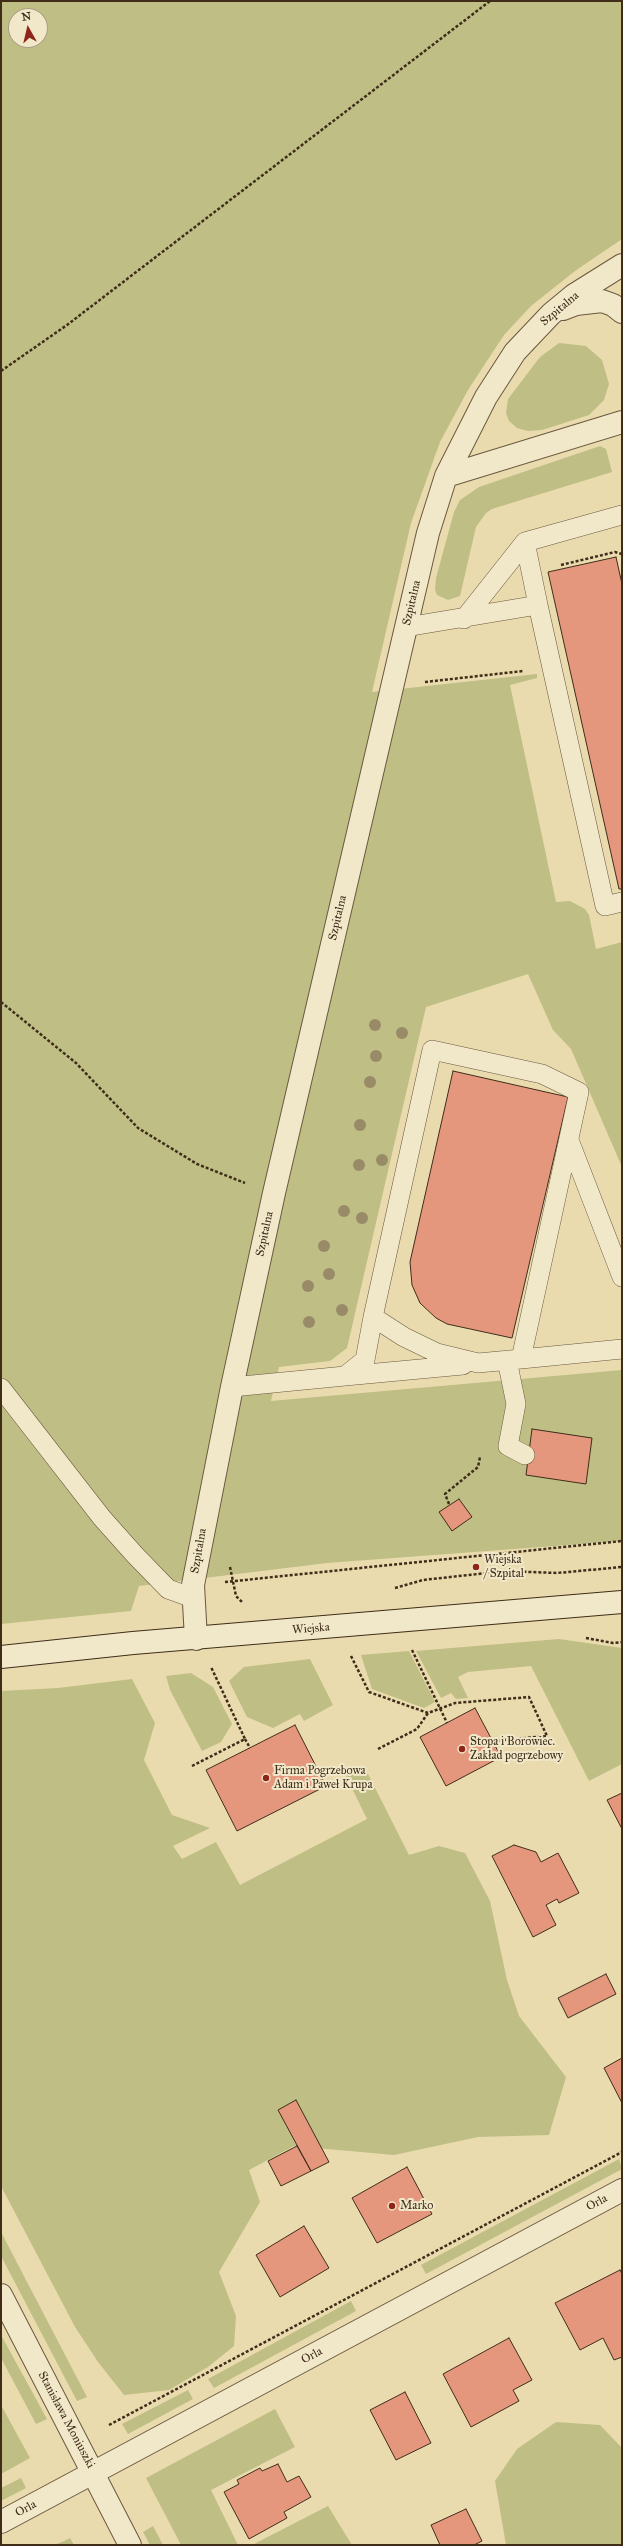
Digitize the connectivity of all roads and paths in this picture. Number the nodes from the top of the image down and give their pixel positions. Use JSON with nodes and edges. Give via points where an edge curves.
{"nodes":[{"id":1,"x":490,"y":1,"type":"edge"},
{"id":2,"x":622,"y":265,"type":"edge"},
{"id":3,"x":622,"y":312,"type":"edge"},
{"id":4,"x":551,"y":314,"type":"junction"},
{"id":5,"x":1,"y":371,"type":"edge"},
{"id":6,"x":622,"y":422,"type":"edge"},
{"id":7,"x":446,"y":476,"type":"junction"},
{"id":8,"x":622,"y":514,"type":"edge"},
{"id":9,"x":525,"y":542,"type":"junction"},
{"id":10,"x":622,"y":554,"type":"edge"},
{"id":11,"x":531,"y":572,"type":"junction"},
{"id":12,"x":538,"y":604,"type":"junction"},
{"id":13,"x":464,"y":619,"type":"junction"},
{"id":14,"x":406,"y":627,"type":"junction"},
{"id":15,"x":551,"y":668,"type":"junction"},
{"id":16,"x":422,"y":690,"type":"dead end"},
{"id":17,"x":622,"y":902,"type":"edge"},
{"id":18,"x":1,"y":1002,"type":"edge"},
{"id":19,"x":569,"y":1140,"type":"junction"},
{"id":20,"x":274,"y":1193,"type":"junction"},
{"id":21,"x":622,"y":1277,"type":"edge"},
{"id":22,"x":373,"y":1317,"type":"junction"},
{"id":23,"x":622,"y":1349,"type":"edge"},
{"id":24,"x":514,"y":1360,"type":"junction"},
{"id":25,"x":478,"y":1363,"type":"junction"},
{"id":26,"x":345,"y":1376,"type":"junction"},
{"id":27,"x":232,"y":1387,"type":"junction"},
{"id":28,"x":1,"y":1388,"type":"edge"},
{"id":29,"x":509,"y":1439,"type":"junction"},
{"id":30,"x":526,"y":1455,"type":"dead end"},
{"id":31,"x":449,"y":1504,"type":"dead end"},
{"id":32,"x":622,"y":1541,"type":"edge"},
{"id":33,"x":230,"y":1561,"type":"dead end"},
{"id":34,"x":622,"y":1567,"type":"edge"},
{"id":35,"x":232,"y":1581,"type":"junction"},
{"id":36,"x":390,"y":1589,"type":"dead end"},
{"id":37,"x":193,"y":1598,"type":"junction"},
{"id":38,"x":622,"y":1602,"type":"edge"},
{"id":39,"x":246,"y":1606,"type":"dead end"},
{"id":40,"x":196,"y":1639,"type":"junction"},
{"id":41,"x":410,"y":1646,"type":"dead end"},
{"id":42,"x":350,"y":1652,"type":"dead end"},
{"id":43,"x":1,"y":1657,"type":"edge"},
{"id":44,"x":210,"y":1664,"type":"dead end"},
{"id":45,"x":442,"y":1708,"type":"junction"},
{"id":46,"x":428,"y":1713,"type":"junction"},
{"id":47,"x":447,"y":1723,"type":"dead end"},
{"id":48,"x":245,"y":1739,"type":"junction"},
{"id":49,"x":494,"y":1741,"type":"dead end"},
{"id":50,"x":250,"y":1748,"type":"dead end"},
{"id":51,"x":378,"y":1749,"type":"dead end"},
{"id":52,"x":192,"y":1766,"type":"dead end"},
{"id":53,"x":622,"y":2152,"type":"edge"},
{"id":54,"x":622,"y":2190,"type":"edge"},
{"id":55,"x":1,"y":2295,"type":"edge"},
{"id":56,"x":109,"y":2425,"type":"dead end"},
{"id":57,"x":94,"y":2472,"type":"junction"},
{"id":58,"x":1,"y":2522,"type":"edge"},
{"id":59,"x":130,"y":2545,"type":"edge"}],
"edges":[{"from":1,"to":5,"type":"path","via":[[92,307]]},
{"from":2,"to":4,"type":"street","name":"Szpitalna","via":[[574,295]]},
{"from":3,"to":4,"type":"street","via":[[602,301],[576,304]]},
{"from":4,"to":7,"type":"street","name":"Szpitalna","via":[[515,352],[486,397]]},
{"from":6,"to":7,"type":"street"},
{"from":7,"to":14,"type":"street","name":"Szpitalna","via":[[428,534]]},
{"from":8,"to":9,"type":"lane"},
{"from":9,"to":11,"type":"lane"},
{"from":9,"to":13,"type":"lane"},
{"from":10,"to":11,"type":"path","via":[[615,552]]},
{"from":11,"to":12,"type":"lane"},
{"from":12,"to":13,"type":"lane"},
{"from":12,"to":15,"type":"lane"},
{"from":13,"to":14,"type":"lane"},
{"from":14,"to":20,"type":"street","name":"Szpitalna"},
{"from":15,"to":16,"type":"path","via":[[424,682]]},
{"from":15,"to":17,"type":"lane","via":[[605,906]]},
{"from":18,"to":20,"type":"path","via":[[76,1064],[138,1128],[197,1164]]},
{"from":19,"to":21,"type":"lane"},
{"from":19,"to":22,"type":"lane","via":[[579,1092],[542,1074],[432,1050]]},
{"from":19,"to":24,"type":"lane"},
{"from":20,"to":27,"type":"street","name":"Szpitalna"},
{"from":22,"to":25,"type":"lane","via":[[404,1337],[437,1353]]},
{"from":22,"to":26,"type":"lane","via":[[365,1360]]},
{"from":23,"to":24,"type":"lane"},
{"from":24,"to":25,"type":"lane"},
{"from":24,"to":29,"type":"lane","via":[[516,1404]]},
{"from":25,"to":26,"type":"lane"},
{"from":26,"to":27,"type":"lane"},
{"from":27,"to":37,"type":"street","name":"Szpitalna","via":[[201,1535]]},
{"from":28,"to":37,"type":"lane","via":[[102,1518],[130,1549],[168,1589]]},
{"from":29,"to":30,"type":"lane","via":[[508,1446]]},
{"from":29,"to":31,"type":"path","via":[[496,1437],[488,1444],[481,1454],[478,1467],[445,1494]]},
{"from":32,"to":35,"type":"path"},
{"from":33,"to":35,"type":"path"},
{"from":34,"to":36,"type":"path","via":[[557,1573],[505,1571],[423,1580]]},
{"from":35,"to":39,"type":"path","via":[[236,1596]]},
{"from":37,"to":40,"type":"street","name":"Szpitalna"},
{"from":38,"to":40,"type":"street","name":"Wiejska"},
{"from":40,"to":43,"type":"street","name":"Wiejska"},
{"from":41,"to":45,"type":"path"},
{"from":42,"to":46,"type":"path","via":[[369,1692]]},
{"from":44,"to":48,"type":"path"},
{"from":45,"to":46,"type":"path"},
{"from":45,"to":47,"type":"path"},
{"from":45,"to":49,"type":"path","via":[[455,1703],[529,1697],[547,1736]]},
{"from":46,"to":51,"type":"path","via":[[417,1730]]},
{"from":48,"to":50,"type":"path"},
{"from":48,"to":52,"type":"path"},
{"from":53,"to":56,"type":"path"},
{"from":54,"to":57,"type":"street","name":"Orla"},
{"from":55,"to":57,"type":"street","name":"Stanisława Moniuszki"},
{"from":57,"to":58,"type":"street","name":"Orla"},
{"from":57,"to":59,"type":"street","name":"Stanisława Moniuszki"}]}
